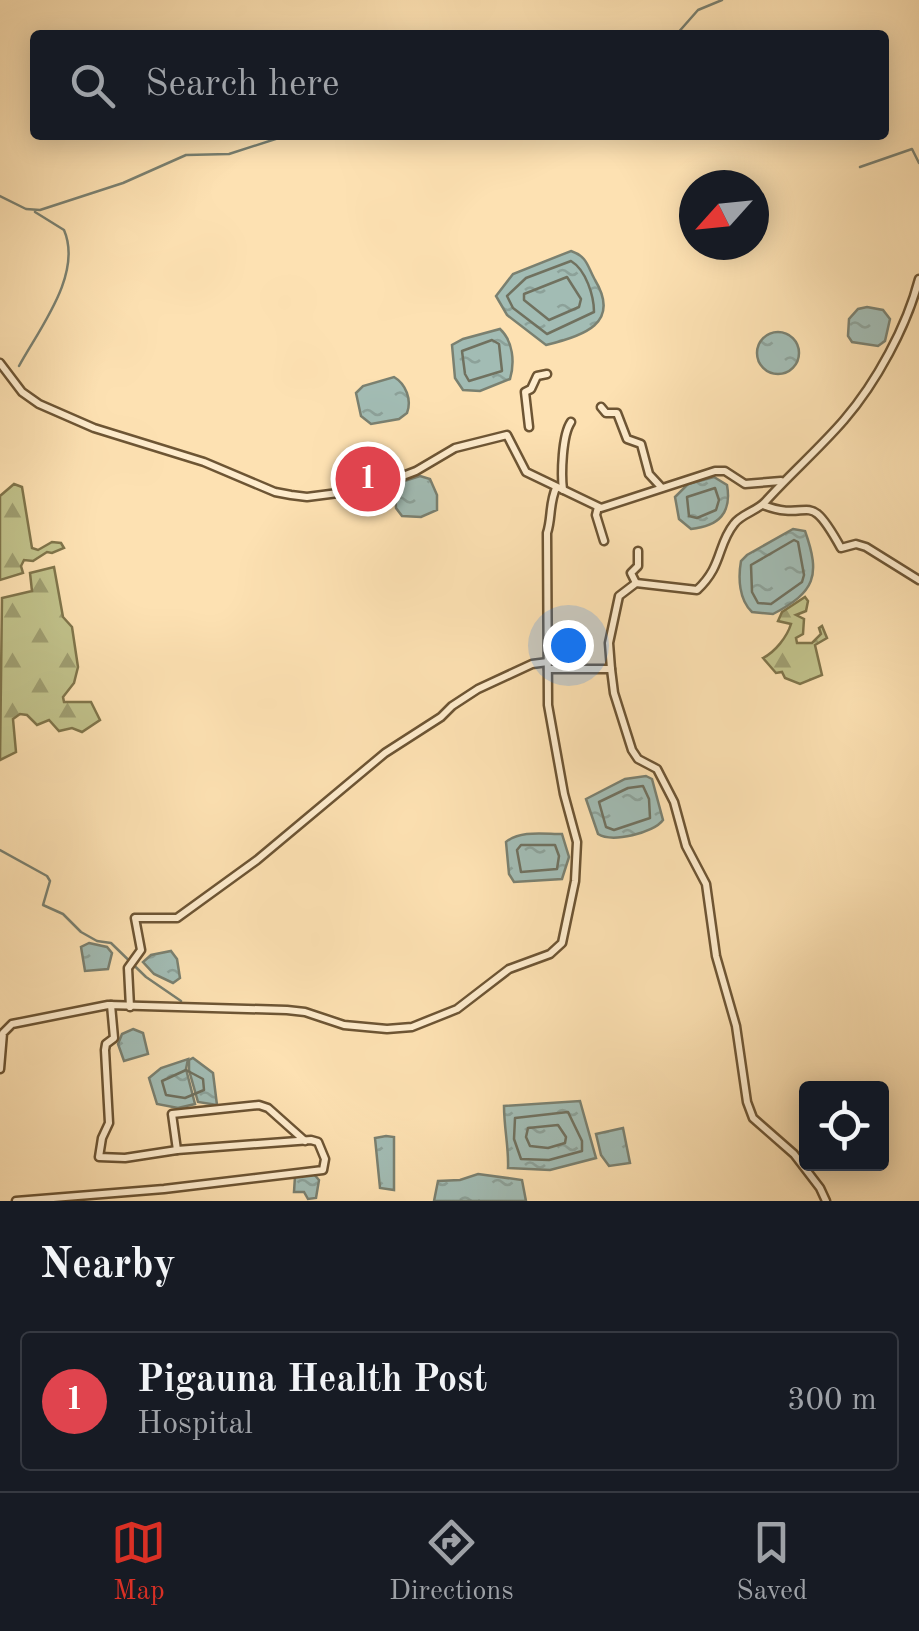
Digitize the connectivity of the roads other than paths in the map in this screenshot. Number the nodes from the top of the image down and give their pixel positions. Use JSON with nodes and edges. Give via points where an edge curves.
{"nodes":[{"id":1,"x":919,"y":279,"type":"edge"},
{"id":2,"x":0,"y":363,"type":"edge"},
{"id":3,"x":546,"y":374,"type":"dead end"},
{"id":4,"x":602,"y":407,"type":"dead end"},
{"id":5,"x":571,"y":422,"type":"dead end"},
{"id":6,"x":529,"y":426,"type":"dead end"},
{"id":7,"x":781,"y":480,"type":"junction"},
{"id":8,"x":661,"y":488,"type":"junction"},
{"id":9,"x":560,"y":489,"type":"junction"},
{"id":10,"x":762,"y":505,"type":"junction"},
{"id":11,"x":598,"y":507,"type":"junction"},
{"id":12,"x":604,"y":541,"type":"dead end"},
{"id":13,"x":638,"y":551,"type":"dead end"},
{"id":14,"x":919,"y":580,"type":"edge"},
{"id":15,"x":636,"y":583,"type":"junction"},
{"id":16,"x":548,"y":666,"type":"junction"},
{"id":17,"x":611,"y":669,"type":"junction"},
{"id":18,"x":111,"y":1005,"type":"junction"},
{"id":19,"x":130,"y":1007,"type":"junction"},
{"id":20,"x":0,"y":1069,"type":"edge"},
{"id":21,"x":311,"y":1140,"type":"junction"},
{"id":22,"x":177,"y":1150,"type":"junction"},
{"id":23,"x":16,"y":1201,"type":"edge"},
{"id":24,"x":826,"y":1201,"type":"edge"}],
"edges":[{"from":1,"to":7,"type":"street","via":[[893,348],[846,418]]},
{"from":2,"to":9,"type":"street","via":[[39,404],[274,492],[307,497],[369,489],[498,435],[507,435],[526,472]]},
{"from":3,"to":6,"type":"street","via":[[525,392]]},
{"from":4,"to":8,"type":"street","via":[[616,413],[627,439],[641,444],[649,474]]},
{"from":5,"to":9,"type":"street"},
{"from":7,"to":8,"type":"street","via":[[745,484],[716,471]]},
{"from":7,"to":10,"type":"street"},
{"from":8,"to":11,"type":"street"},
{"from":9,"to":11,"type":"street"},
{"from":9,"to":16,"type":"street","via":[[546,534]]},
{"from":10,"to":14,"type":"street","via":[[813,510],[823,515],[841,548],[866,547]]},
{"from":10,"to":15,"type":"street","via":[[734,523],[710,579],[698,590]]},
{"from":11,"to":12,"type":"street"},
{"from":13,"to":15,"type":"street"},
{"from":15,"to":17,"type":"street","via":[[616,602]]},
{"from":16,"to":17,"type":"street"},
{"from":16,"to":19,"type":"street","via":[[532,664],[452,706],[177,918],[134,918],[141,950],[128,968]]},
{"from":16,"to":19,"type":"street","via":[[551,730],[577,842],[565,934],[554,952],[509,969],[457,1009],[405,1028],[344,1025],[287,1010]]},
{"from":17,"to":24,"type":"street","via":[[632,750],[657,769],[706,884],[753,1118],[807,1169]]},
{"from":18,"to":19,"type":"street"},
{"from":18,"to":20,"type":"street","via":[[12,1024],[3,1034]]},
{"from":18,"to":22,"type":"street","via":[[114,1038],[105,1050],[109,1123],[99,1157]]},
{"from":21,"to":22,"type":"street"},
{"from":21,"to":22,"type":"street","via":[[259,1105],[172,1114]]},
{"from":21,"to":23,"type":"street","via":[[318,1142],[323,1170]]}]}
